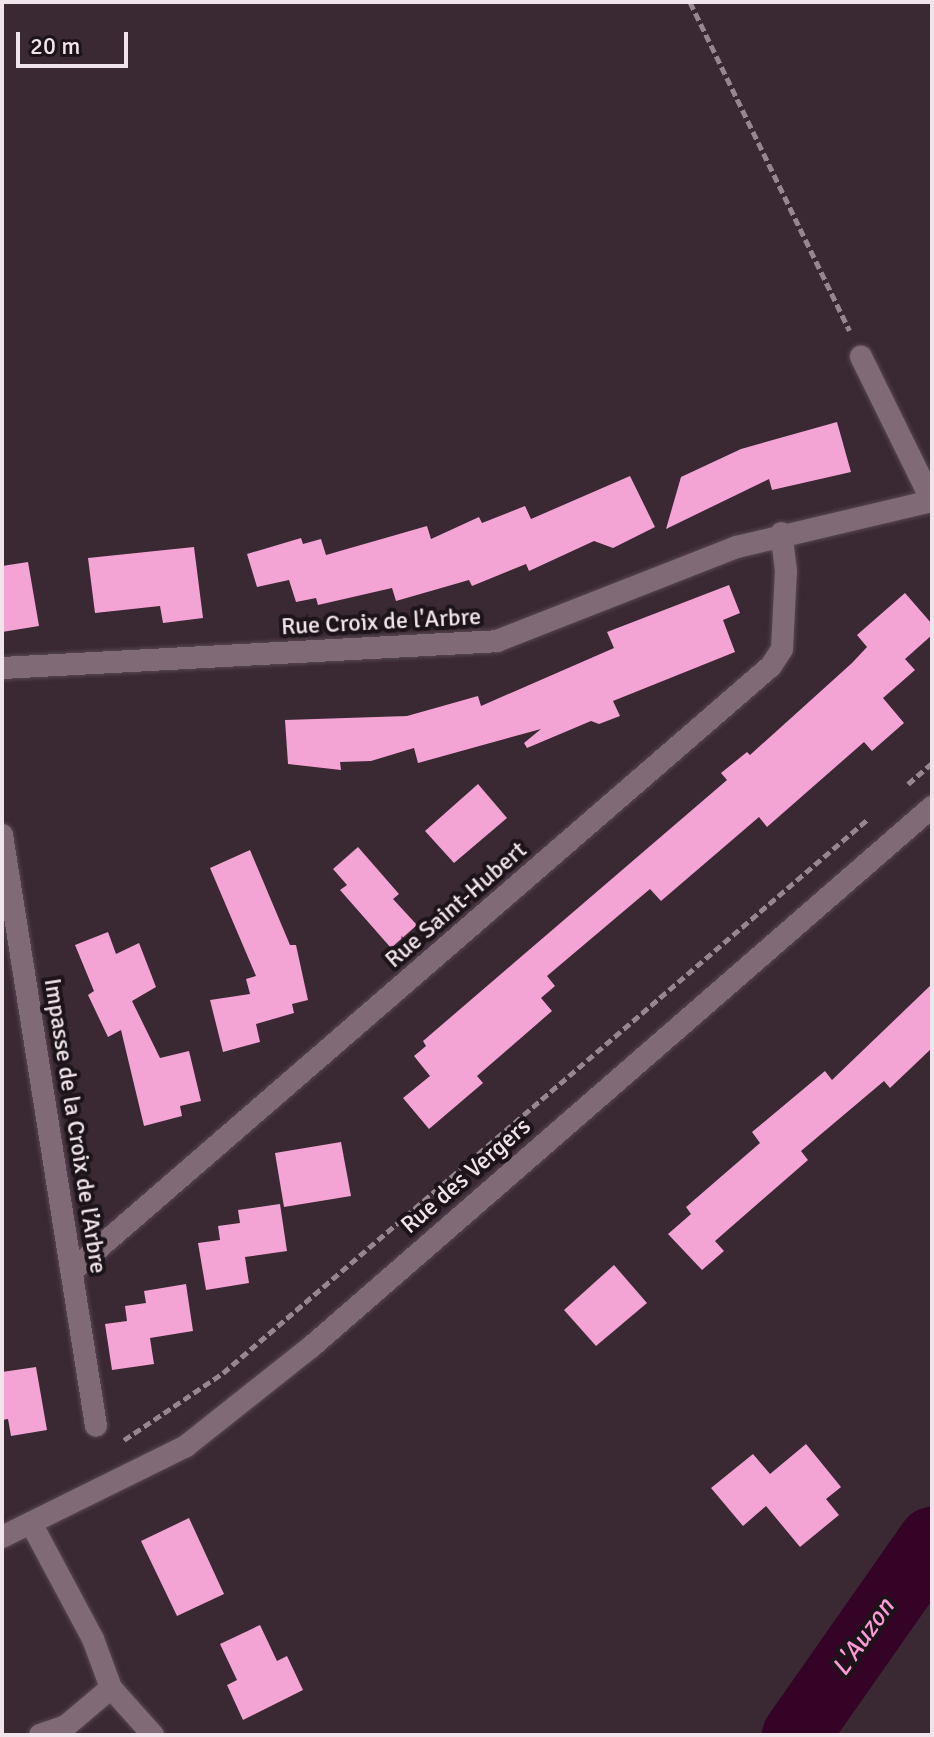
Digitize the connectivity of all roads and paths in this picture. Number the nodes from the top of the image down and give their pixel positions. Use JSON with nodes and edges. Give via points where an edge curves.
{"nodes":[{"id":1,"x":690,"y":2,"type":"edge"},
{"id":2,"x":861,"y":357,"type":"joint"},
{"id":3,"x":932,"y":501,"type":"edge"},
{"id":4,"x":781,"y":533,"type":"junction"},
{"id":5,"x":2,"y":668,"type":"edge"},
{"id":6,"x":932,"y":763,"type":"edge"},
{"id":7,"x":898,"y":792,"type":"dead end"},
{"id":8,"x":932,"y":807,"type":"edge"},
{"id":9,"x":876,"y":812,"type":"dead end"},
{"id":10,"x":2,"y":835,"type":"edge"},
{"id":11,"x":72,"y":1271,"type":"junction"},
{"id":12,"x":96,"y":1426,"type":"dead end"},
{"id":13,"x":114,"y":1446,"type":"dead end"},
{"id":14,"x":31,"y":1523,"type":"junction"},
{"id":15,"x":2,"y":1537,"type":"edge"},
{"id":16,"x":111,"y":1688,"type":"junction"},
{"id":17,"x":40,"y":1735,"type":"edge"},
{"id":18,"x":153,"y":1735,"type":"edge"}],
"edges":[{"from":1,"to":2,"type":"path"},
{"from":2,"to":3,"type":"street"},
{"from":3,"to":4,"type":"street","name":"Rue Croix de l'Arbre"},
{"from":4,"to":5,"type":"street","name":"Rue Croix de l'Arbre","via":[[497,641]]},
{"from":4,"to":11,"type":"street","name":"Rue Saint-Hubert","via":[[786,571],[782,649],[771,666]]},
{"from":6,"to":7,"type":"path"},
{"from":8,"to":14,"type":"street","name":"Rue des Vergers","via":[[311,1347],[186,1446]]},
{"from":9,"to":13,"type":"path","via":[[223,1373]]},
{"from":10,"to":11,"type":"street","name":"Impasse de la Croix de l’Arbre"},
{"from":11,"to":12,"type":"street","name":"Impasse de la Croix de l’Arbre"},
{"from":14,"to":15,"type":"street","name":"Rue des Vergers"},
{"from":14,"to":16,"type":"street","via":[[93,1639]]},
{"from":16,"to":17,"type":"street","via":[[66,1726]]},
{"from":16,"to":18,"type":"street"}]}
